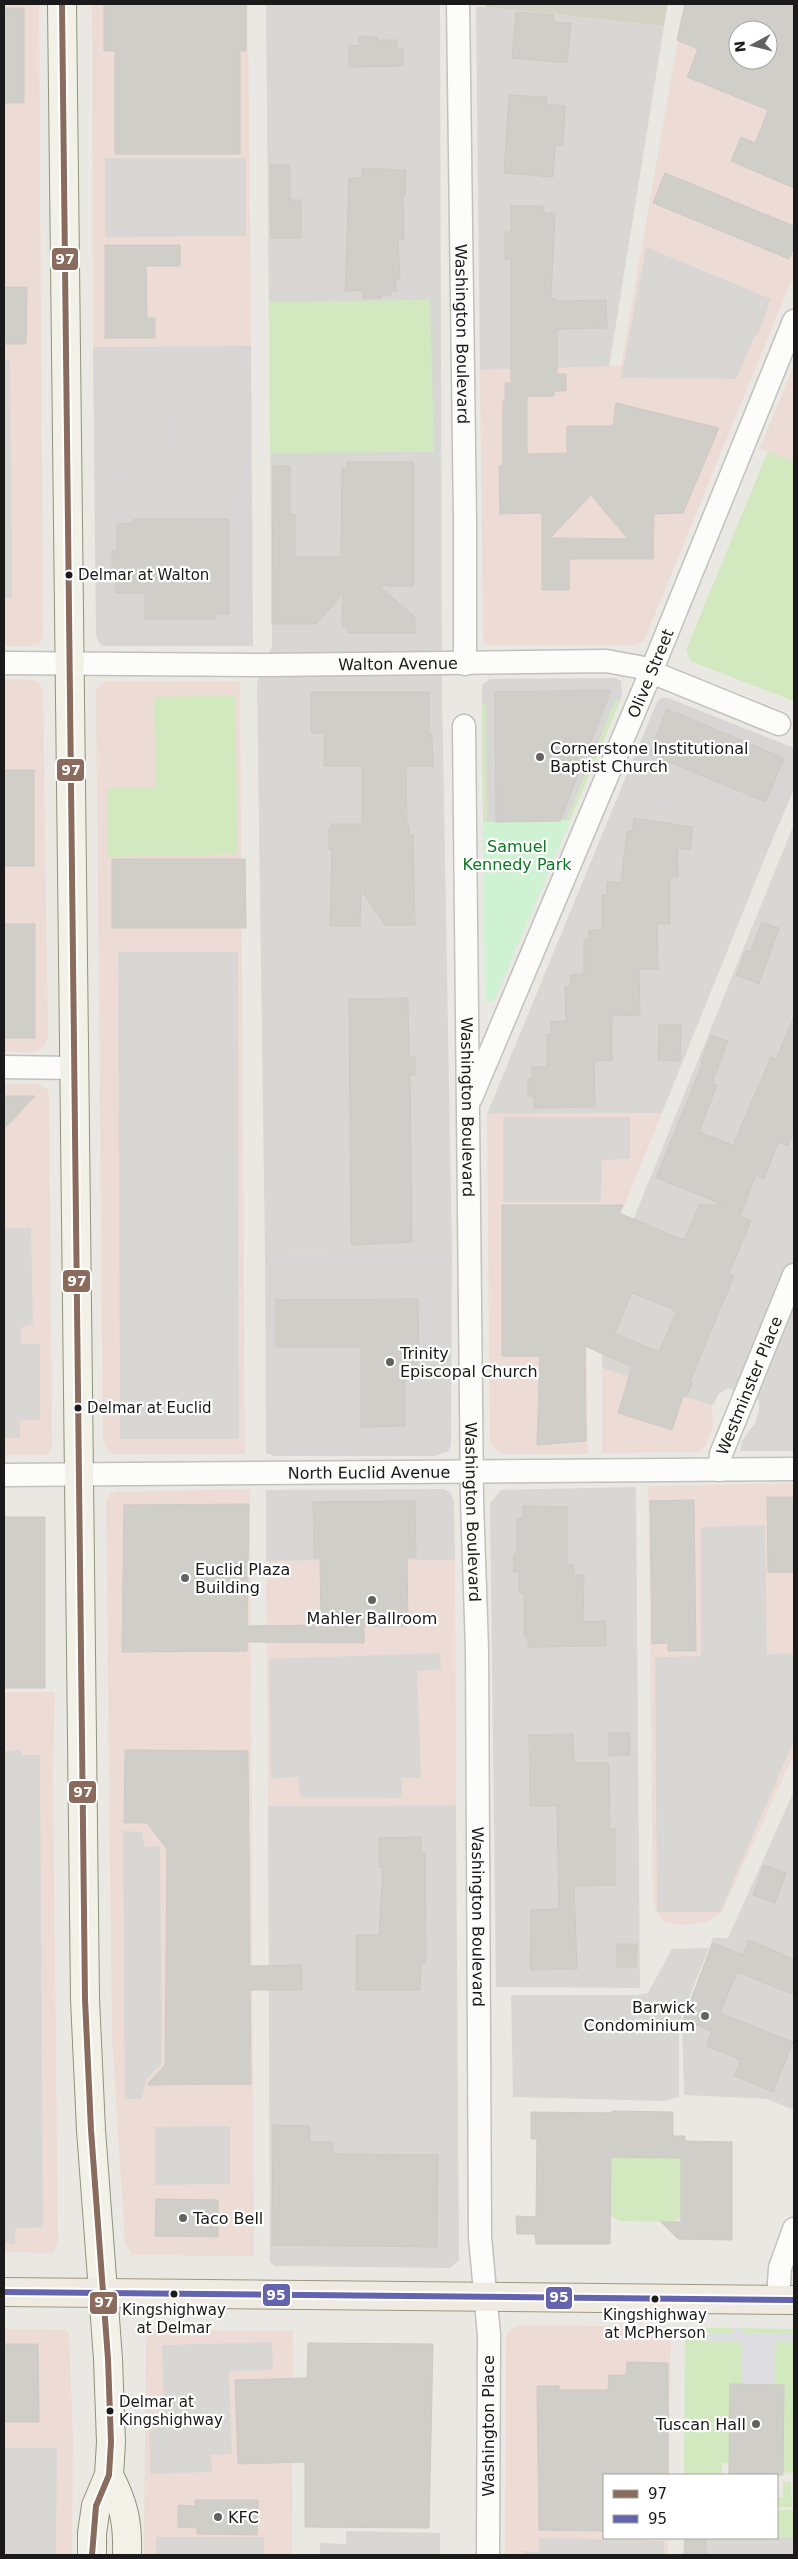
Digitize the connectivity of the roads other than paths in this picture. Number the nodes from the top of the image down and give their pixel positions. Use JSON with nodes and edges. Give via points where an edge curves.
{"nodes":[{"id":1,"x":62,"y":4,"type":"edge"},
{"id":2,"x":458,"y":4,"type":"edge"},
{"id":3,"x":794,"y":321,"type":"edge"},
{"id":4,"x":4,"y":663,"type":"edge"},
{"id":5,"x":68,"y":664,"type":"junction"},
{"id":6,"x":465,"y":664,"type":"junction"},
{"id":7,"x":651,"y":672,"type":"junction"},
{"id":8,"x":779,"y":724,"type":"dead end"},
{"id":9,"x":464,"y":726,"type":"dead end"},
{"id":10,"x":4,"y":1067,"type":"edge"},
{"id":11,"x":74,"y":1068,"type":"junction"},
{"id":12,"x":468,"y":1106,"type":"junction"},
{"id":13,"x":794,"y":1275,"type":"edge"},
{"id":14,"x":794,"y":1469,"type":"edge"},
{"id":15,"x":719,"y":1470,"type":"junction"},
{"id":16,"x":472,"y":1471,"type":"junction"},
{"id":17,"x":4,"y":1475,"type":"edge"},
{"id":18,"x":77,"y":1475,"type":"junction"},
{"id":19,"x":794,"y":2229,"type":"edge"},
{"id":20,"x":4,"y":2292,"type":"edge"},
{"id":21,"x":104,"y":2293,"type":"junction"},
{"id":22,"x":485,"y":2297,"type":"junction"},
{"id":23,"x":786,"y":2300,"type":"edge"},
{"id":24,"x":109,"y":2475,"type":"junction"},
{"id":25,"x":92,"y":2555,"type":"edge"},
{"id":26,"x":128,"y":2555,"type":"edge"},
{"id":27,"x":488,"y":2555,"type":"edge"}],
"edges":[{"from":1,"to":5,"type":"main road"},
{"from":2,"to":6,"type":"street","name":"Washington Boulevard"},
{"from":3,"to":7,"type":"street","name":"Olive Street"},
{"from":4,"to":5,"type":"street","name":"Walton Avenue"},
{"from":5,"to":6,"type":"street","name":"Walton Avenue"},
{"from":5,"to":11,"type":"main road"},
{"from":6,"to":7,"type":"street","name":"Walton Avenue","via":[[606,661]]},
{"from":7,"to":8,"type":"street","name":"Walton Avenue"},
{"from":7,"to":12,"type":"street","name":"Olive Street"},
{"from":9,"to":12,"type":"street","name":"Washington Boulevard"},
{"from":10,"to":11,"type":"street"},
{"from":11,"to":18,"type":"main road"},
{"from":12,"to":16,"type":"street","name":"Washington Boulevard"},
{"from":13,"to":15,"type":"street","name":"Westminster Place","via":[[721,1454]]},
{"from":14,"to":15,"type":"street","name":"North Euclid Avenue"},
{"from":15,"to":16,"type":"street","name":"North Euclid Avenue"},
{"from":16,"to":18,"type":"street","name":"North Euclid Avenue"},
{"from":16,"to":22,"type":"street","name":"Washington Boulevard","via":[[477,1658],[480,2237]]},
{"from":17,"to":18,"type":"street","name":"North Euclid Avenue"},
{"from":18,"to":21,"type":"main road","via":[[85,2023]]},
{"from":19,"to":23,"type":"street","via":[[780,2268]]},
{"from":20,"to":21,"type":"main road"},
{"from":21,"to":22,"type":"main road"},
{"from":21,"to":24,"type":"main road","via":[[110,2389]]},
{"from":22,"to":23,"type":"main road"},
{"from":22,"to":27,"type":"street","name":"Washington Place","via":[[489,2335]]},
{"from":24,"to":25,"type":"main road","via":[[96,2506]]},
{"from":24,"to":26,"type":"main road","via":[[123,2504]]}]}
